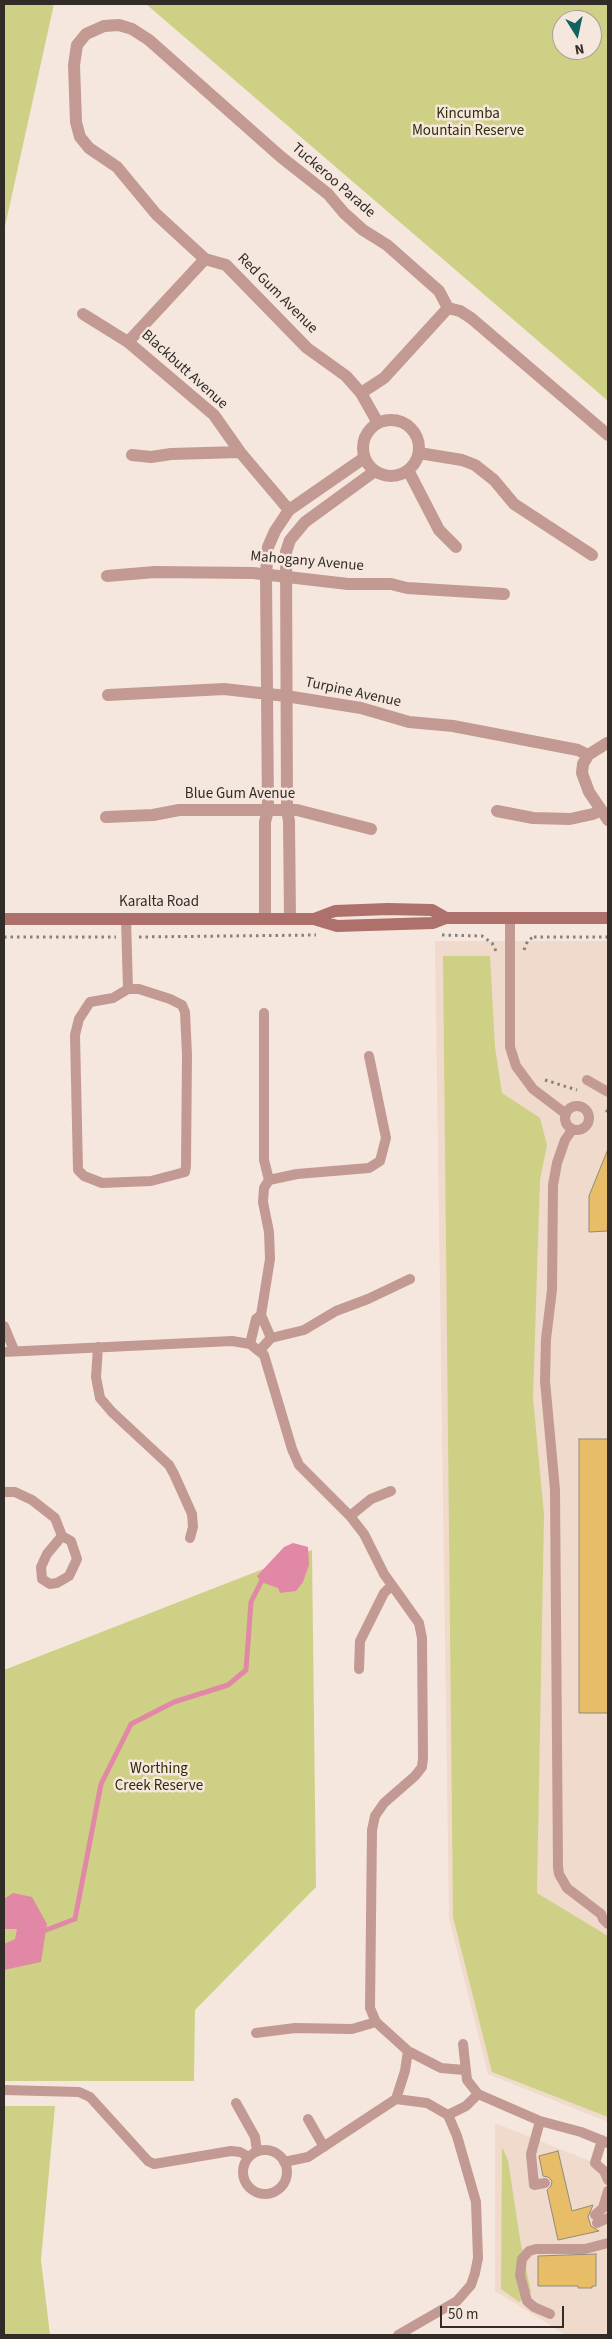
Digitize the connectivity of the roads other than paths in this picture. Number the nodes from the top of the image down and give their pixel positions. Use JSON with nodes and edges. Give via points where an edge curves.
{"nodes":[{"id":1,"x":80,"y":137,"type":"joint"},
{"id":2,"x":205,"y":258,"type":"junction"},
{"id":3,"x":448,"y":308,"type":"junction"},
{"id":4,"x":83,"y":314,"type":"dead end"},
{"id":5,"x":128,"y":342,"type":"junction"},
{"id":6,"x":361,"y":393,"type":"junction"},
{"id":7,"x":378,"y":423,"type":"junction"},
{"id":8,"x":608,"y":435,"type":"edge"},
{"id":9,"x":240,"y":452,"type":"junction"},
{"id":10,"x":419,"y":453,"type":"junction"},
{"id":11,"x":132,"y":455,"type":"dead end"},
{"id":12,"x":364,"y":458,"type":"junction"},
{"id":13,"x":408,"y":470,"type":"junction"},
{"id":14,"x":374,"y":471,"type":"junction"},
{"id":15,"x":289,"y":510,"type":"junction"},
{"id":16,"x":456,"y":547,"type":"dead end"},
{"id":17,"x":592,"y":555,"type":"dead end"},
{"id":18,"x":266,"y":574,"type":"junction"},
{"id":19,"x":107,"y":576,"type":"dead end"},
{"id":20,"x":286,"y":577,"type":"junction"},
{"id":21,"x":504,"y":594,"type":"dead end"},
{"id":22,"x":267,"y":693,"type":"junction"},
{"id":23,"x":108,"y":695,"type":"dead end"},
{"id":24,"x":286,"y":696,"type":"junction"},
{"id":25,"x":607,"y":743,"type":"dead end"},
{"id":26,"x":588,"y":755,"type":"junction"},
{"id":27,"x":268,"y":810,"type":"junction"},
{"id":28,"x":287,"y":810,"type":"junction"},
{"id":29,"x":497,"y":811,"type":"dead end"},
{"id":30,"x":605,"y":815,"type":"edge"},
{"id":31,"x":106,"y":817,"type":"dead end"},
{"id":32,"x":371,"y":829,"type":"dead end"},
{"id":33,"x":264,"y":918,"type":"junction"},
{"id":34,"x":608,"y":918,"type":"edge"},
{"id":35,"x":4,"y":919,"type":"edge"},
{"id":36,"x":126,"y":919,"type":"junction"},
{"id":37,"x":290,"y":919,"type":"junction"},
{"id":38,"x":510,"y":919,"type":"junction"},
{"id":39,"x":128,"y":989,"type":"junction"},
{"id":40,"x":264,"y":1013,"type":"dead end"},
{"id":41,"x":369,"y":1056,"type":"dead end"},
{"id":42,"x":587,"y":1080,"type":"dead end"},
{"id":43,"x":608,"y":1092,"type":"edge"},
{"id":44,"x":566,"y":1114,"type":"junction"},
{"id":45,"x":572,"y":1130,"type":"junction"},
{"id":46,"x":269,"y":1180,"type":"junction"},
{"id":47,"x":410,"y":1279,"type":"dead end"},
{"id":48,"x":260,"y":1315,"type":"junction"},
{"id":49,"x":4,"y":1326,"type":"edge"},
{"id":50,"x":270,"y":1338,"type":"junction"},
{"id":51,"x":250,"y":1344,"type":"junction"},
{"id":52,"x":98,"y":1347,"type":"junction"},
{"id":53,"x":260,"y":1350,"type":"junction"},
{"id":54,"x":9,"y":1351,"type":"edge"},
{"id":55,"x":391,"y":1491,"type":"dead end"},
{"id":56,"x":4,"y":1492,"type":"edge"},
{"id":57,"x":350,"y":1516,"type":"junction"},
{"id":58,"x":62,"y":1536,"type":"junction"},
{"id":59,"x":190,"y":1538,"type":"dead end"},
{"id":60,"x":392,"y":1586,"type":"junction"},
{"id":61,"x":359,"y":1669,"type":"dead end"},
{"id":62,"x":605,"y":1913,"type":"edge"},
{"id":63,"x":608,"y":1924,"type":"edge"},
{"id":64,"x":376,"y":2022,"type":"junction"},
{"id":65,"x":256,"y":2033,"type":"dead end"},
{"id":66,"x":463,"y":2044,"type":"dead end"},
{"id":67,"x":408,"y":2051,"type":"junction"},
{"id":68,"x":464,"y":2070,"type":"junction"},
{"id":69,"x":4,"y":2090,"type":"edge"},
{"id":70,"x":478,"y":2094,"type":"junction"},
{"id":71,"x":396,"y":2099,"type":"junction"},
{"id":72,"x":236,"y":2103,"type":"dead end"},
{"id":73,"x":448,"y":2115,"type":"junction"},
{"id":74,"x":308,"y":2119,"type":"dead end"},
{"id":75,"x":540,"y":2121,"type":"junction"},
{"id":76,"x":605,"y":2142,"type":"edge"},
{"id":77,"x":324,"y":2147,"type":"junction"},
{"id":78,"x":253,"y":2154,"type":"junction"},
{"id":79,"x":284,"y":2162,"type":"junction"},
{"id":80,"x":608,"y":2180,"type":"edge"},
{"id":81,"x":545,"y":2183,"type":"dead end"},
{"id":82,"x":608,"y":2191,"type":"edge"},
{"id":83,"x":608,"y":2218,"type":"edge"},
{"id":84,"x":608,"y":2243,"type":"edge"},
{"id":85,"x":550,"y":2314,"type":"dead end"},
{"id":86,"x":398,"y":2335,"type":"edge"}],
"edges":[{"from":1,"to":2,"type":"street","name":"Red Gum Avenue","via":[[88,148],[117,167],[156,214]]},
{"from":1,"to":3,"type":"street","name":"Tuckeroo Parade","via":[[76,122],[74,65],[77,45],[86,34],[104,26],[119,24],[132,29],[149,40],[281,157],[328,194],[362,230],[387,245],[439,292]]},
{"from":2,"to":5,"type":"street"},
{"from":2,"to":6,"type":"street","name":"Red Gum Avenue","via":[[226,265],[307,348],[346,376]]},
{"from":3,"to":6,"type":"street","via":[[384,378]]},
{"from":3,"to":8,"type":"street","via":[[471,318]]},
{"from":4,"to":5,"type":"street","name":"Blackbutt Avenue"},
{"from":5,"to":9,"type":"street","name":"Blackbutt Avenue","via":[[214,415]]},
{"from":6,"to":7,"type":"street","name":"Red Gum Avenue"},
{"from":7,"to":10,"type":"street","via":[[390,420],[411,428],[418,439]]},
{"from":7,"to":12,"type":"street","via":[[365,437]]},
{"from":9,"to":11,"type":"street","via":[[151,457]]},
{"from":9,"to":15,"type":"street","name":"Blackbutt Avenue"},
{"from":10,"to":13,"type":"street"},
{"from":10,"to":17,"type":"street","via":[[475,465],[494,480],[514,504]]},
{"from":12,"to":14,"type":"street"},
{"from":12,"to":15,"type":"street"},
{"from":13,"to":14,"type":"street","via":[[390,476]]},
{"from":13,"to":16,"type":"street","via":[[439,530]]},
{"from":14,"to":20,"type":"street","via":[[305,522],[290,540],[286,552]]},
{"from":15,"to":18,"type":"street","via":[[268,547]]},
{"from":18,"to":19,"type":"street","name":"Mahogany Avenue","via":[[155,572]]},
{"from":18,"to":20,"type":"street","name":"Mahogany Avenue"},
{"from":18,"to":22,"type":"street"},
{"from":20,"to":21,"type":"street","name":"Mahogany Avenue"},
{"from":20,"to":24,"type":"street"},
{"from":22,"to":23,"type":"street","name":"Turpine Avenue","via":[[194,689]]},
{"from":22,"to":24,"type":"street","name":"Turpine Avenue"},
{"from":22,"to":27,"type":"street"},
{"from":24,"to":26,"type":"street","name":"Turpine Avenue","via":[[361,708],[416,723],[453,726],[578,750]]},
{"from":24,"to":28,"type":"street"},
{"from":25,"to":26,"type":"street"},
{"from":26,"to":30,"type":"street","via":[[583,764],[584,782]]},
{"from":27,"to":28,"type":"street","name":"Blue Gum Avenue"},
{"from":27,"to":31,"type":"street","name":"Blue Gum Avenue","via":[[179,810]]},
{"from":27,"to":33,"type":"street","via":[[265,822]]},
{"from":28,"to":32,"type":"street","name":"Blue Gum Avenue"},
{"from":28,"to":37,"type":"street"},
{"from":29,"to":30,"type":"street","via":[[533,818],[570,819]]},
{"from":33,"to":36,"type":"street","name":"Karalta Road"},
{"from":33,"to":37,"type":"street","name":"Karalta Road"},
{"from":34,"to":38,"type":"street","name":"Karalta Road"},
{"from":35,"to":36,"type":"street","name":"Karalta Road"},
{"from":36,"to":39,"type":"lane"},
{"from":37,"to":38,"type":"street","name":"Karalta Road","via":[[314,919],[337,926],[433,923],[446,918]]},
{"from":38,"to":44,"type":"lane","via":[[510,1047],[516,1066],[533,1089]]},
{"from":39,"to":39,"type":"lane","via":[[139,989],[182,1005],[187,1055],[186,1166],[185,1172],[151,1181],[102,1183],[78,1170],[76,1027],[90,1002],[113,998]]},
{"from":40,"to":46,"type":"lane","via":[[264,1160]]},
{"from":41,"to":46,"type":"lane","via":[[386,1138],[380,1161],[369,1168],[297,1174]]},
{"from":42,"to":43,"type":"lane"},
{"from":44,"to":45,"type":"lane","via":[[565,1121]]},
{"from":44,"to":45,"type":"lane","via":[[570,1108],[578,1106],[589,1114],[589,1122],[584,1129]]},
{"from":45,"to":62,"type":"lane","via":[[565,1140],[553,1185],[552,1290],[545,1381],[555,1490],[558,1874],[568,1888]]},
{"from":46,"to":48,"type":"lane","via":[[264,1188],[263,1202],[270,1259]]},
{"from":47,"to":50,"type":"lane","via":[[336,1311],[304,1330]]},
{"from":48,"to":50,"type":"lane"},
{"from":48,"to":51,"type":"lane"},
{"from":49,"to":54,"type":"lane"},
{"from":50,"to":53,"type":"lane"},
{"from":51,"to":52,"type":"lane","via":[[232,1341]]},
{"from":51,"to":53,"type":"lane"},
{"from":52,"to":54,"type":"lane"},
{"from":52,"to":59,"type":"lane","via":[[96,1377],[100,1398],[169,1465],[192,1514]]},
{"from":53,"to":57,"type":"lane","via":[[299,1464]]},
{"from":55,"to":57,"type":"lane","via":[[370,1499]]},
{"from":56,"to":58,"type":"lane","via":[[15,1492],[32,1500],[55,1518]]},
{"from":57,"to":60,"type":"lane","via":[[364,1534]]},
{"from":58,"to":58,"type":"lane","via":[[75,1547],[77,1559],[75,1567],[63,1580],[50,1584],[42,1579],[41,1568],[47,1554]]},
{"from":60,"to":61,"type":"lane","via":[[384,1594],[360,1641]]},
{"from":60,"to":64,"type":"lane","via":[[420,1623],[423,1758],[422,1767],[415,1776],[384,1803],[375,1816],[372,1830],[369,1991],[370,2008]]},
{"from":62,"to":63,"type":"lane","via":[[603,1920]]},
{"from":64,"to":65,"type":"lane","via":[[352,2029],[281,2029]]},
{"from":64,"to":67,"type":"lane"},
{"from":66,"to":68,"type":"lane"},
{"from":67,"to":68,"type":"lane","via":[[441,2068]]},
{"from":67,"to":71,"type":"lane"},
{"from":68,"to":70,"type":"lane"},
{"from":69,"to":78,"type":"lane","via":[[79,2092],[90,2097],[154,2164],[232,2151]]},
{"from":70,"to":73,"type":"lane","via":[[466,2106]]},
{"from":70,"to":75,"type":"lane"},
{"from":71,"to":73,"type":"lane","via":[[427,2103]]},
{"from":71,"to":77,"type":"lane"},
{"from":72,"to":78,"type":"lane","via":[[255,2137]]},
{"from":73,"to":86,"type":"lane","via":[[476,2202],[478,2258],[475,2273],[471,2284],[457,2301]]},
{"from":74,"to":77,"type":"lane"},
{"from":75,"to":76,"type":"lane"},
{"from":75,"to":81,"type":"lane","via":[[531,2154],[534,2185]]},
{"from":76,"to":80,"type":"lane","via":[[595,2162]]},
{"from":77,"to":79,"type":"lane","via":[[308,2157]]},
{"from":78,"to":79,"type":"lane","via":[[268,2150],[278,2154]]},
{"from":78,"to":79,"type":"lane","via":[[244,2165],[243,2175],[246,2184],[262,2194],[280,2188],[287,2171]]},
{"from":82,"to":83,"type":"lane","via":[[596,2219]]},
{"from":84,"to":85,"type":"lane","via":[[585,2249],[536,2249],[522,2259],[520,2275],[527,2301]]}]}
